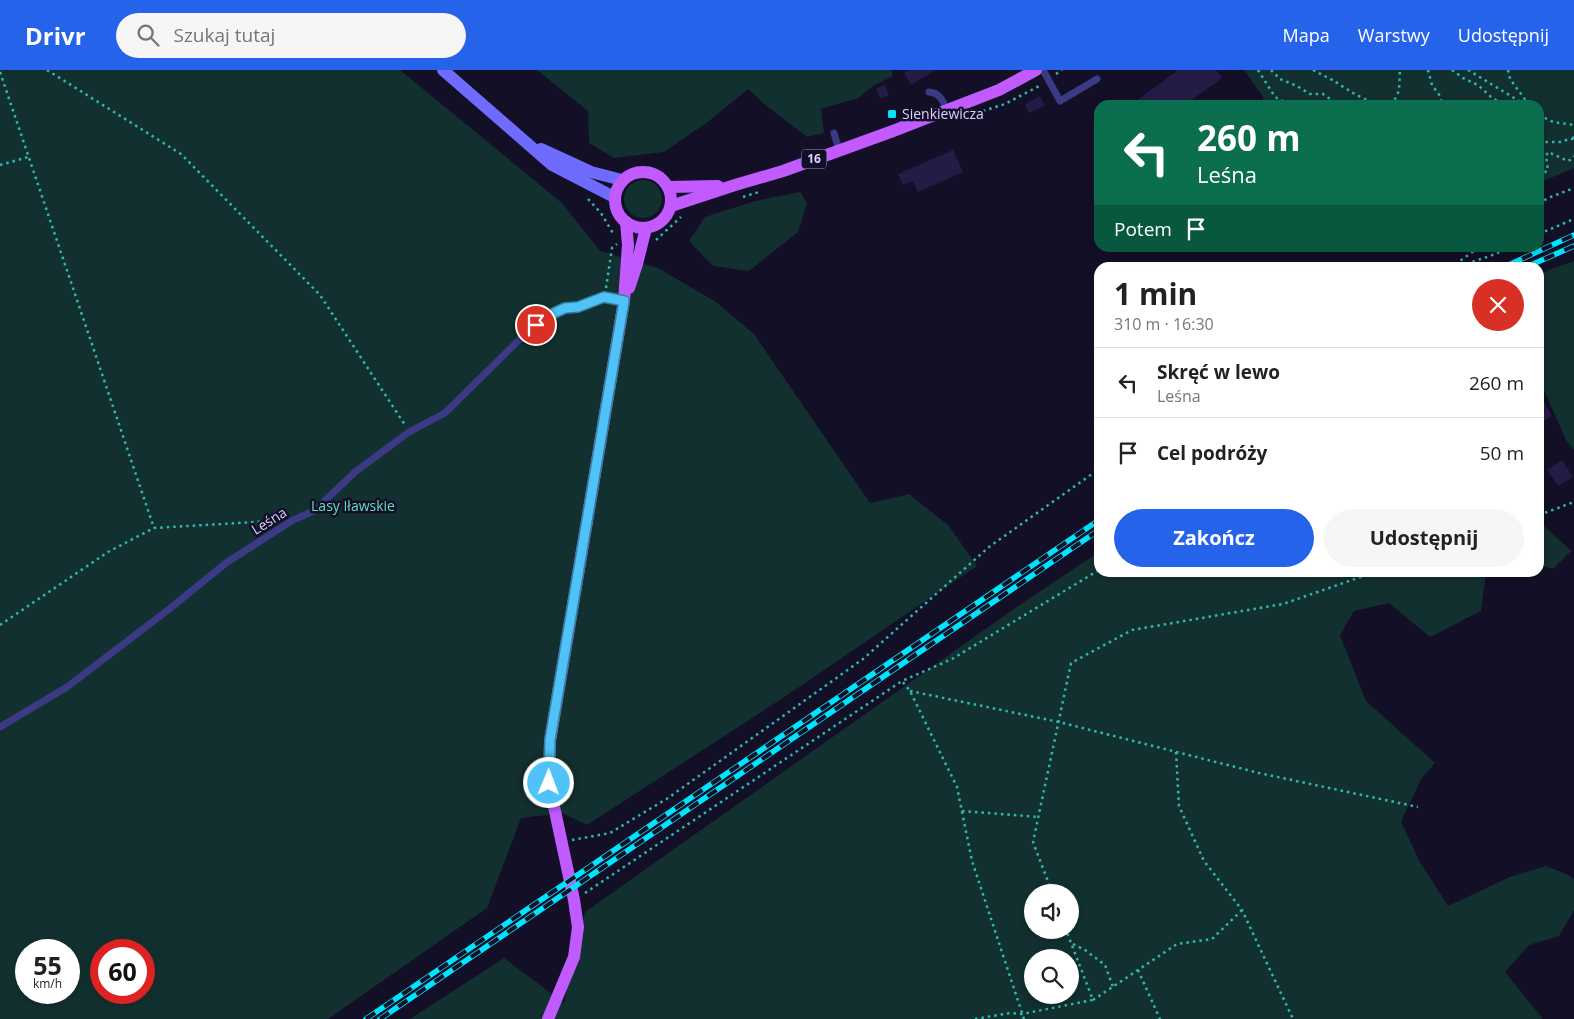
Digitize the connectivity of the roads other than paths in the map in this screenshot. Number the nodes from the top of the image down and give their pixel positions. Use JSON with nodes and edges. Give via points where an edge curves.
{"nodes":[{"id":1,"x":443,"y":70,"type":"edge"},
{"id":2,"x":1036,"y":70,"type":"edge"},
{"id":3,"x":1043,"y":70,"type":"edge"},
{"id":4,"x":1097,"y":79,"type":"dead end"},
{"id":5,"x":929,"y":92,"type":"dead end"},
{"id":6,"x":947,"y":110,"type":"junction"},
{"id":7,"x":834,"y":133,"type":"dead end"},
{"id":8,"x":521,"y":138,"type":"junction"},
{"id":9,"x":839,"y":150,"type":"junction"},
{"id":10,"x":622,"y":180,"type":"junction"},
{"id":11,"x":734,"y":185,"type":"junction"},
{"id":12,"x":668,"y":187,"type":"junction"},
{"id":13,"x":614,"y":197,"type":"junction"},
{"id":14,"x":671,"y":206,"type":"junction"},
{"id":15,"x":626,"y":222,"type":"junction"},
{"id":16,"x":646,"y":228,"type":"junction"},
{"id":17,"x":624,"y":301,"type":"junction"},
{"id":18,"x":0,"y":728,"type":"edge"},
{"id":19,"x":548,"y":1019,"type":"edge"}],
"edges":[{"from":1,"to":8,"type":"main road"},
{"from":2,"to":6,"type":"main road","number":"16","via":[[999,90]]},
{"from":3,"to":4,"type":"lane","via":[[1060,100]]},
{"from":5,"to":6,"type":"lane","via":[[939,96]]},
{"from":6,"to":9,"type":"main road","number":"16"},
{"from":7,"to":9,"type":"lane"},
{"from":8,"to":10,"type":"main road","via":[[591,172]]},
{"from":8,"to":13,"type":"main road","via":[[552,166]]},
{"from":9,"to":11,"type":"main road","number":"16"},
{"from":10,"to":12,"type":"main road","via":[[636,173],[652,173]]},
{"from":10,"to":13,"type":"main road"},
{"from":11,"to":12,"type":"main road","number":"16"},
{"from":11,"to":14,"type":"main road","number":"16"},
{"from":12,"to":14,"type":"main road"},
{"from":13,"to":15,"type":"main road","via":[[618,213]]},
{"from":14,"to":16,"type":"main road","via":[[662,221]]},
{"from":15,"to":16,"type":"main road","via":[[637,228]]},
{"from":15,"to":17,"type":"main road","via":[[628,245]]},
{"from":16,"to":17,"type":"main road"},
{"from":17,"to":18,"type":"lane","name":"Leśna","via":[[604,297],[550,315],[523,336],[445,414],[409,432],[355,472],[314,511],[293,520],[226,563],[67,687]]},
{"from":17,"to":19,"type":"main road","via":[[550,740],[549,783],[578,928],[569,970]]}]}
